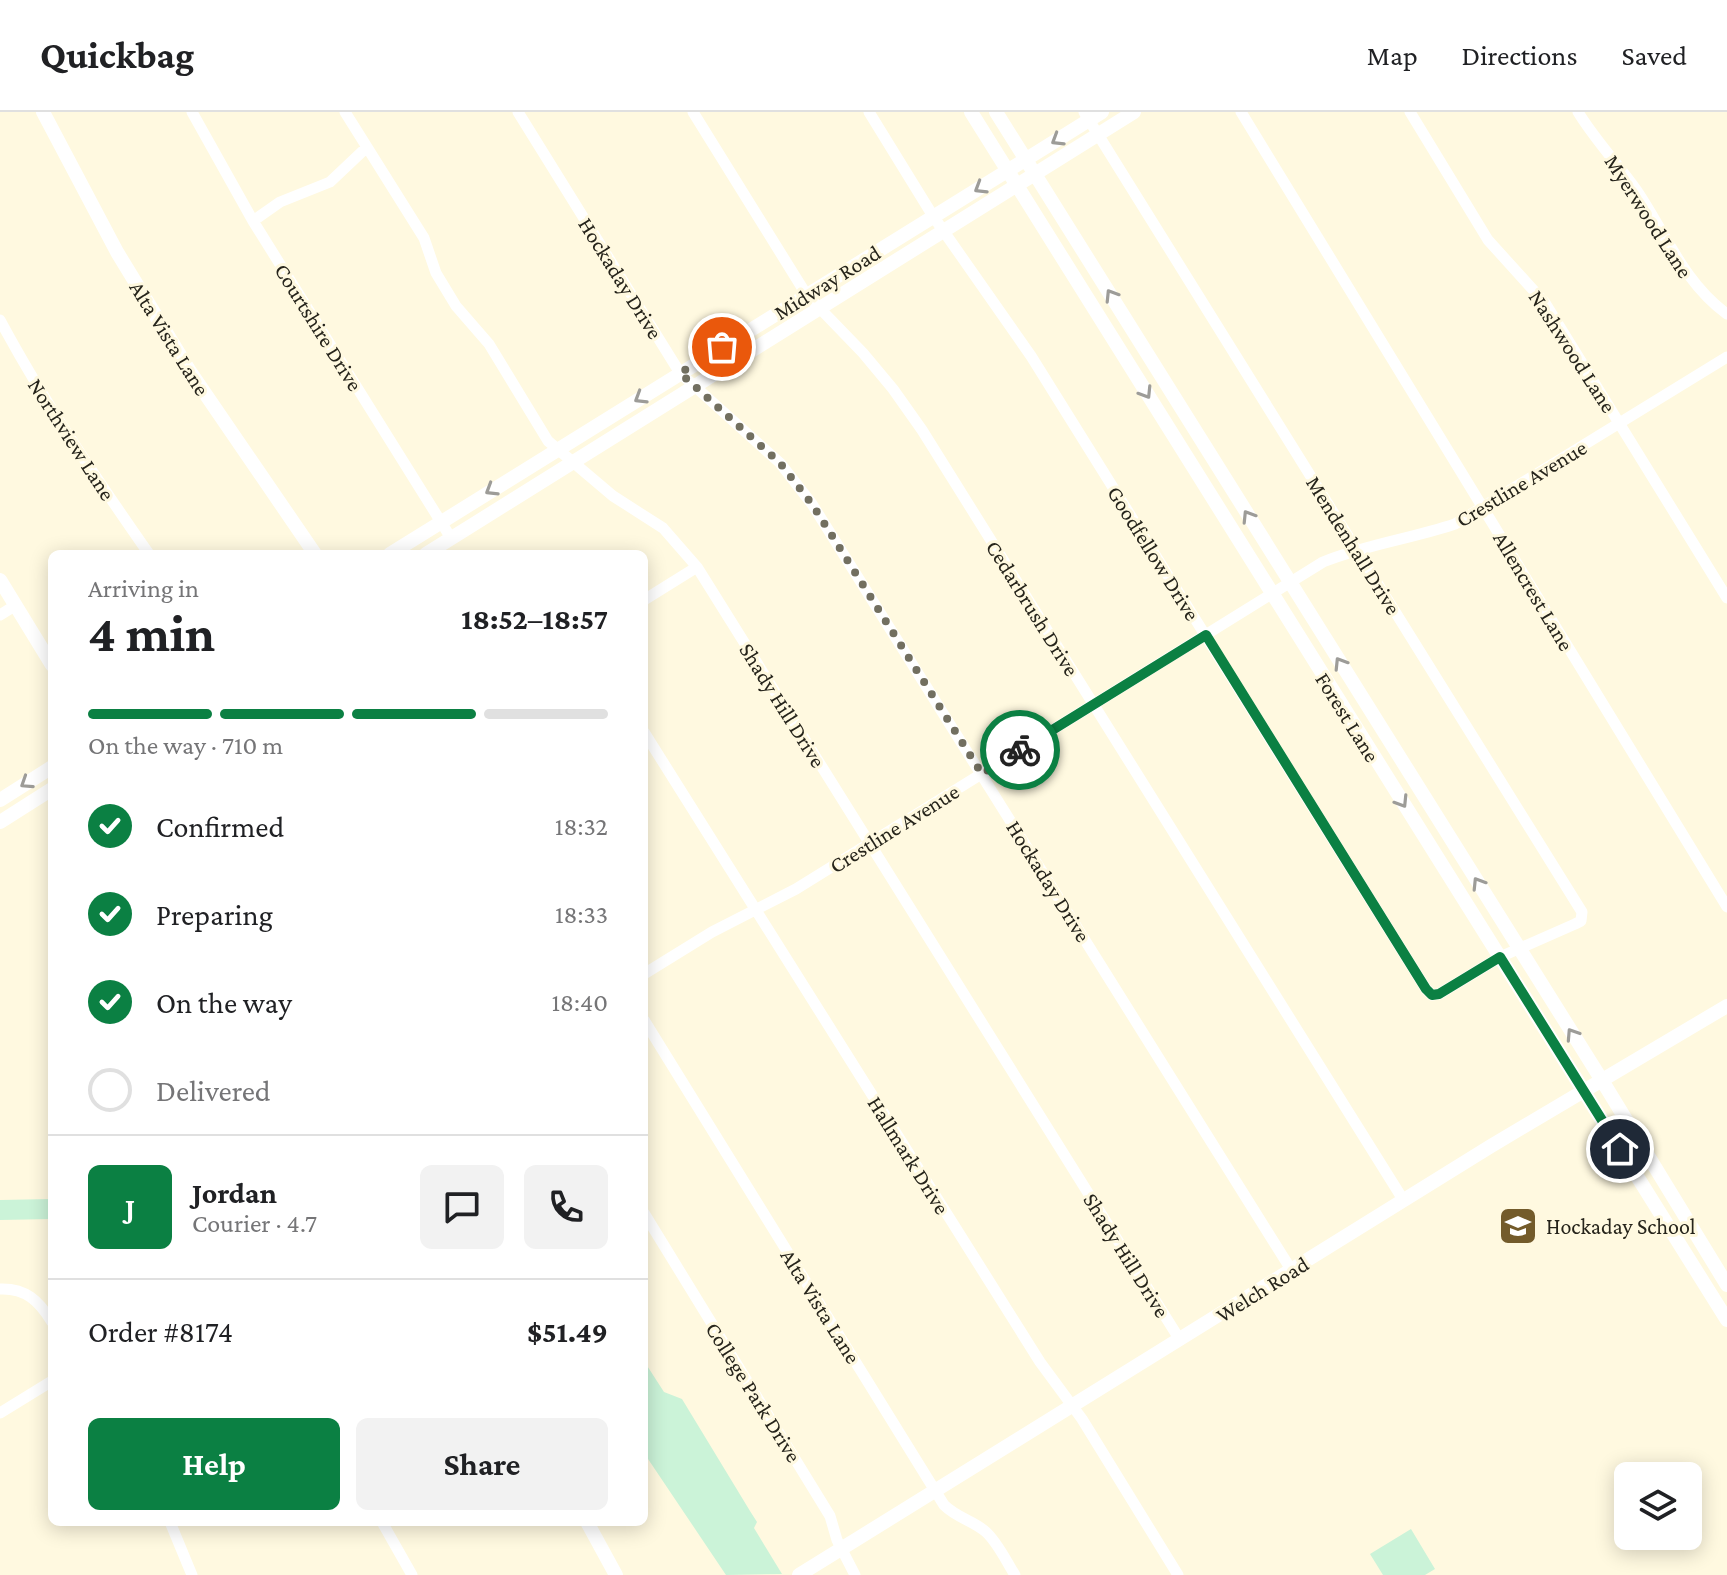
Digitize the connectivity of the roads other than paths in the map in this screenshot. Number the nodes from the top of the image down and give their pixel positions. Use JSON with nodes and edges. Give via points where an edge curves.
{"nodes":[{"id":1,"x":43,"y":112,"type":"edge"},
{"id":2,"x":192,"y":112,"type":"edge"},
{"id":3,"x":345,"y":112,"type":"edge"},
{"id":4,"x":518,"y":112,"type":"edge"},
{"id":5,"x":693,"y":112,"type":"edge"},
{"id":6,"x":869,"y":112,"type":"edge"},
{"id":7,"x":971,"y":112,"type":"edge"},
{"id":8,"x":996,"y":112,"type":"edge"},
{"id":9,"x":1102,"y":112,"type":"edge"},
{"id":10,"x":1134,"y":112,"type":"edge"},
{"id":11,"x":1241,"y":112,"type":"edge"},
{"id":12,"x":1410,"y":112,"type":"edge"},
{"id":13,"x":1578,"y":112,"type":"edge"},
{"id":14,"x":1087,"y":116,"type":"edge"},
{"id":15,"x":1098,"y":134,"type":"junction"},
{"id":16,"x":367,"y":147,"type":"junction"},
{"id":17,"x":1025,"y":159,"type":"junction"},
{"id":18,"x":1008,"y":170,"type":"junction"},
{"id":19,"x":1035,"y":173,"type":"junction"},
{"id":20,"x":1016,"y":184,"type":"junction"},
{"id":21,"x":933,"y":216,"type":"junction"},
{"id":22,"x":253,"y":221,"type":"junction"},
{"id":23,"x":943,"y":230,"type":"junction"},
{"id":24,"x":806,"y":294,"type":"junction"},
{"id":25,"x":820,"y":307,"type":"junction"},
{"id":26,"x":1727,"y":314,"type":"edge"},
{"id":27,"x":0,"y":320,"type":"edge"},
{"id":28,"x":1727,"y":357,"type":"edge"},
{"id":29,"x":680,"y":373,"type":"junction"},
{"id":30,"x":695,"y":386,"type":"junction"},
{"id":31,"x":1620,"y":423,"type":"junction"},
{"id":32,"x":558,"y":449,"type":"junction"},
{"id":33,"x":574,"y":462,"type":"junction"},
{"id":34,"x":1484,"y":508,"type":"junction"},
{"id":35,"x":441,"y":522,"type":"junction"},
{"id":36,"x":451,"y":538,"type":"junction"},
{"id":37,"x":1356,"y":549,"type":"junction"},
{"id":38,"x":146,"y":550,"type":"edge"},
{"id":39,"x":312,"y":550,"type":"edge"},
{"id":40,"x":396,"y":550,"type":"edge"},
{"id":41,"x":432,"y":550,"type":"edge"},
{"id":42,"x":697,"y":567,"type":"junction"},
{"id":43,"x":0,"y":580,"type":"edge"},
{"id":44,"x":1289,"y":582,"type":"junction"},
{"id":45,"x":1271,"y":594,"type":"junction"},
{"id":46,"x":648,"y":598,"type":"edge"},
{"id":47,"x":1727,"y":598,"type":"edge"},
{"id":48,"x":16,"y":605,"type":"junction"},
{"id":49,"x":0,"y":615,"type":"edge"},
{"id":50,"x":1206,"y":635,"type":"junction"},
{"id":51,"x":48,"y":658,"type":"edge"},
{"id":52,"x":1094,"y":705,"type":"junction"},
{"id":53,"x":648,"y":738,"type":"edge"},
{"id":54,"x":48,"y":770,"type":"edge"},
{"id":55,"x":982,"y":774,"type":"junction"},
{"id":56,"x":48,"y":792,"type":"edge"},
{"id":57,"x":0,"y":800,"type":"edge"},
{"id":58,"x":0,"y":822,"type":"edge"},
{"id":59,"x":870,"y":844,"type":"junction"},
{"id":60,"x":1727,"y":907,"type":"edge"},
{"id":61,"x":755,"y":910,"type":"junction"},
{"id":62,"x":1519,"y":949,"type":"junction"},
{"id":63,"x":1500,"y":957,"type":"junction"},
{"id":64,"x":648,"y":972,"type":"edge"},
{"id":65,"x":1727,"y":1006,"type":"edge"},
{"id":66,"x":648,"y":1026,"type":"edge"},
{"id":67,"x":1603,"y":1082,"type":"junction"},
{"id":68,"x":1584,"y":1092,"type":"junction"},
{"id":69,"x":1404,"y":1201,"type":"junction"},
{"id":70,"x":648,"y":1220,"type":"edge"},
{"id":71,"x":1711,"y":1259,"type":"junction"},
{"id":72,"x":1695,"y":1269,"type":"junction"},
{"id":73,"x":1292,"y":1271,"type":"junction"},
{"id":74,"x":1727,"y":1285,"type":"edge"},
{"id":75,"x":0,"y":1289,"type":"edge"},
{"id":76,"x":48,"y":1316,"type":"edge"},
{"id":77,"x":1727,"y":1320,"type":"edge"},
{"id":78,"x":1180,"y":1340,"type":"junction"},
{"id":79,"x":48,"y":1383,"type":"edge"},
{"id":80,"x":1073,"y":1407,"type":"junction"},
{"id":81,"x":0,"y":1413,"type":"edge"},
{"id":82,"x":936,"y":1492,"type":"junction"},
{"id":83,"x":172,"y":1526,"type":"edge"},
{"id":84,"x":384,"y":1526,"type":"edge"},
{"id":85,"x":589,"y":1526,"type":"edge"},
{"id":86,"x":841,"y":1550,"type":"junction"},
{"id":87,"x":192,"y":1575,"type":"edge"},
{"id":88,"x":412,"y":1575,"type":"edge"},
{"id":89,"x":616,"y":1575,"type":"edge"},
{"id":90,"x":799,"y":1575,"type":"edge"},
{"id":91,"x":855,"y":1575,"type":"edge"},
{"id":92,"x":1015,"y":1575,"type":"edge"},
{"id":93,"x":1178,"y":1575,"type":"edge"}],
"edges":[{"from":1,"to":39,"type":"main road","name":"Alta Vista Lane","via":[[117,252],[189,370]]},
{"from":2,"to":22,"type":"street","name":"Courtshire Drive"},
{"from":3,"to":16,"type":"street","name":"Shady Hill Drive"},
{"from":4,"to":29,"type":"street","name":"Hockaday Drive"},
{"from":5,"to":24,"type":"street","name":"Cedarbrush Drive"},
{"from":6,"to":21,"type":"street","name":"Goodfellow Drive"},
{"from":7,"to":18,"type":"main road","name":"Forest Lane"},
{"from":8,"to":17,"type":"main road","name":"Forest Lane"},
{"from":9,"to":14,"type":"main road","name":"Midway Road"},
{"from":10,"to":15,"type":"main road","name":"Midway Road"},
{"from":11,"to":34,"type":"street","name":"Allencrest Lane"},
{"from":12,"to":31,"type":"street","name":"Nashwood Lane","via":[[1488,240],[1545,303]]},
{"from":13,"to":26,"type":"street","name":"Myerwood Lane","via":[[1640,196],[1690,279]]},
{"from":14,"to":15,"type":"street","name":"Mendenhall Drive"},
{"from":14,"to":17,"type":"main road","name":"Midway Road","one_way":true},
{"from":15,"to":19,"type":"main road","name":"Midway Road"},
{"from":15,"to":37,"type":"street","name":"Mendenhall Drive"},
{"from":16,"to":22,"type":"street","via":[[330,182],[280,202]]},
{"from":16,"to":32,"type":"street","name":"Shady Hill Drive","via":[[424,238],[436,273],[456,306],[481,332]]},
{"from":17,"to":18,"type":"main road","name":"Midway Road"},
{"from":17,"to":19,"type":"main road","name":"Forest Lane"},
{"from":18,"to":20,"type":"main road","name":"Forest Lane"},
{"from":18,"to":21,"type":"main road","name":"Midway Road","one_way":true},
{"from":19,"to":20,"type":"main road","name":"Midway Road"},
{"from":44,"to":19,"type":"main road","name":"Forest Lane","one_way":true},
{"from":20,"to":23,"type":"main road","name":"Midway Road"},
{"from":20,"to":45,"type":"main road","name":"Forest Lane","one_way":true},
{"from":21,"to":23,"type":"street","name":"Goodfellow Drive"},
{"from":21,"to":24,"type":"main road","name":"Midway Road"},
{"from":22,"to":35,"type":"street","name":"Courtshire Drive"},
{"from":23,"to":25,"type":"main road","name":"Midway Road"},
{"from":23,"to":50,"type":"street","name":"Goodfellow Drive","via":[[1031,356]]},
{"from":24,"to":25,"type":"street","name":"Cedarbrush Drive"},
{"from":24,"to":29,"type":"main road","name":"Midway Road"},
{"from":25,"to":30,"type":"main road","name":"Midway Road"},
{"from":25,"to":52,"type":"street","name":"Cedarbrush Drive","via":[[915,420]]},
{"from":27,"to":38,"type":"street","name":"Northview Lane","via":[[87,465]]},
{"from":28,"to":31,"type":"street","name":"Crestline Avenue"},
{"from":29,"to":30,"type":"street","name":"Hockaday Drive"},
{"from":29,"to":32,"type":"main road","name":"Midway Road","one_way":true},
{"from":30,"to":33,"type":"main road","name":"Midway Road"},
{"from":30,"to":55,"type":"street","name":"Hockaday Drive","via":[[780,463],[812,504]]},
{"from":31,"to":34,"type":"street","name":"Crestline Avenue"},
{"from":31,"to":47,"type":"street","name":"Nashwood Lane"},
{"from":32,"to":33,"type":"street","name":"Shady Hill Drive"},
{"from":32,"to":35,"type":"main road","name":"Midway Road","one_way":true},
{"from":33,"to":36,"type":"main road","name":"Midway Road"},
{"from":33,"to":42,"type":"street","name":"Shady Hill Drive","via":[[613,496],[663,528]]},
{"from":34,"to":37,"type":"street","name":"Crestline Avenue","via":[[1426,534]]},
{"from":34,"to":60,"type":"street","name":"Allencrest Lane"},
{"from":35,"to":36,"type":"street","name":"Courtshire Drive"},
{"from":35,"to":40,"type":"main road","name":"Midway Road"},
{"from":36,"to":41,"type":"main road","name":"Midway Road"},
{"from":37,"to":44,"type":"street","name":"Crestline Avenue"},
{"from":37,"to":62,"type":"street","name":"Mendenhall Drive","via":[[1582,912],[1581,921]]},
{"from":42,"to":46,"type":"street"},
{"from":42,"to":59,"type":"street","name":"Shady Hill Drive"},
{"from":43,"to":48,"type":"main road"},
{"from":44,"to":45,"type":"street","name":"Crestline Avenue"},
{"from":62,"to":44,"type":"main road","name":"Forest Lane","one_way":true},
{"from":45,"to":50,"type":"street","name":"Crestline Avenue"},
{"from":45,"to":63,"type":"main road","name":"Forest Lane","one_way":true},
{"from":48,"to":49,"type":"street"},
{"from":48,"to":51,"type":"main road"},
{"from":50,"to":52,"type":"street","name":"Crestline Avenue"},
{"from":50,"to":63,"type":"street","name":"Goodfellow Drive","via":[[1426,989],[1439,994]]},
{"from":52,"to":55,"type":"street","name":"Crestline Avenue"},
{"from":52,"to":69,"type":"street","name":"Cedarbrush Drive"},
{"from":53,"to":61,"type":"street","name":"Hallmark Drive"},
{"from":54,"to":57,"type":"main road","one_way":true},
{"from":55,"to":59,"type":"street","name":"Crestline Avenue"},
{"from":55,"to":73,"type":"street","name":"Hockaday Drive"},
{"from":56,"to":58,"type":"main road"},
{"from":59,"to":61,"type":"street","name":"Crestline Avenue"},
{"from":59,"to":78,"type":"street","name":"Shady Hill Drive"},
{"from":61,"to":64,"type":"street","name":"Crestline Avenue"},
{"from":61,"to":80,"type":"street","name":"Hallmark Drive"},
{"from":62,"to":63,"type":"street","name":"Goodfellow Drive"},
{"from":67,"to":62,"type":"main road","name":"Forest Lane","one_way":true},
{"from":63,"to":68,"type":"main road","name":"Forest Lane"},
{"from":65,"to":67,"type":"main road","name":"Welch Road"},
{"from":66,"to":82,"type":"street","name":"Alta Vista Lane"},
{"from":67,"to":68,"type":"main road","name":"Welch Road"},
{"from":67,"to":71,"type":"main road","name":"Forest Lane"},
{"from":68,"to":69,"type":"main road","name":"Welch Road"},
{"from":68,"to":72,"type":"main road","name":"Forest Lane"},
{"from":69,"to":73,"type":"main road","name":"Welch Road"},
{"from":70,"to":86,"type":"street","name":"College Park Drive","via":[[830,1516]]},
{"from":71,"to":72,"type":"main road"},
{"from":71,"to":74,"type":"main road","name":"Forest Lane"},
{"from":72,"to":77,"type":"main road","name":"Forest Lane"},
{"from":73,"to":78,"type":"main road","name":"Welch Road"},
{"from":75,"to":76,"type":"street","via":[[30,1296]]},
{"from":78,"to":80,"type":"main road","name":"Welch Road"},
{"from":79,"to":81,"type":"street"},
{"from":80,"to":82,"type":"main road","name":"Welch Road"},
{"from":80,"to":93,"type":"street","name":"Hallmark Drive"},
{"from":82,"to":86,"type":"main road","name":"Welch Road"},
{"from":82,"to":92,"type":"street","name":"Alta Vista Lane","via":[[952,1513],[988,1534]]},
{"from":83,"to":87,"type":"street"},
{"from":84,"to":88,"type":"street"},
{"from":85,"to":89,"type":"main road"},
{"from":86,"to":90,"type":"main road","name":"Welch Road"},
{"from":86,"to":91,"type":"street","name":"College Park Drive"}]}
